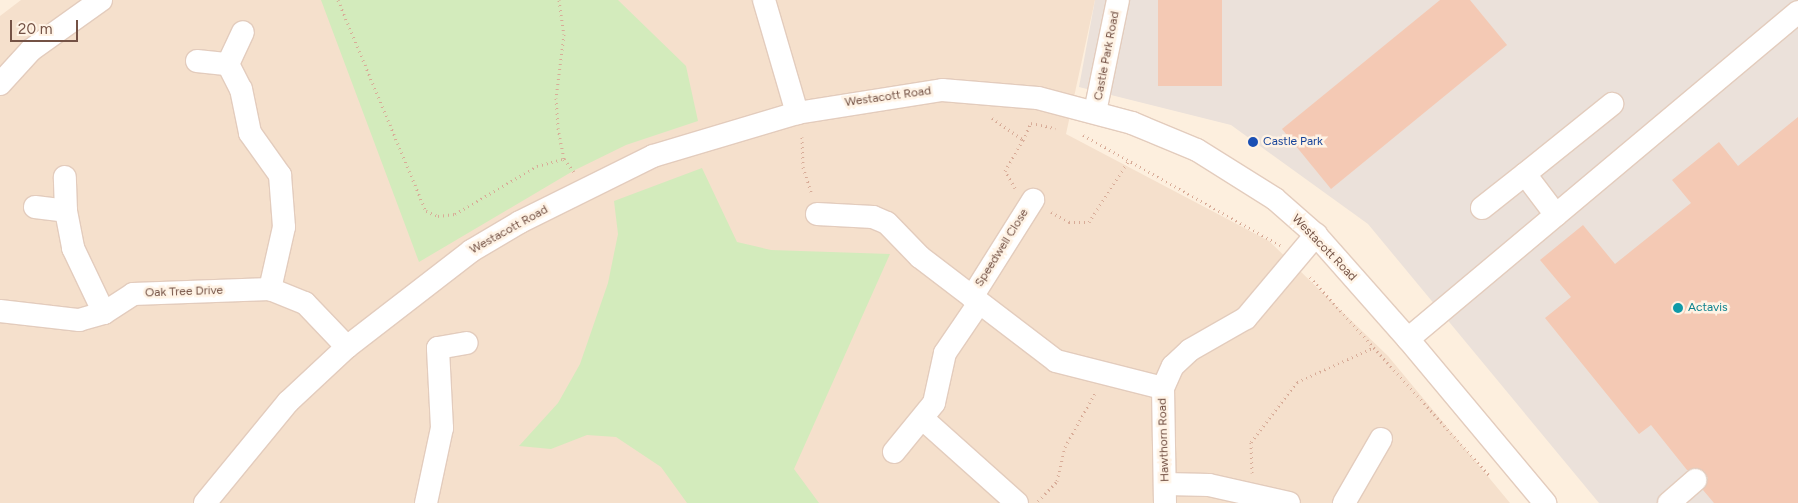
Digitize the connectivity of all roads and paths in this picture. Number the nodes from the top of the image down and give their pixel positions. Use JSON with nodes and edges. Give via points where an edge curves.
{"nodes":[{"id":1,"x":101,"y":0,"type":"edge"},
{"id":2,"x":338,"y":0,"type":"edge"},
{"id":3,"x":559,"y":0,"type":"edge"},
{"id":4,"x":764,"y":0,"type":"edge"},
{"id":5,"x":1118,"y":0,"type":"edge"},
{"id":6,"x":1798,"y":12,"type":"edge"},
{"id":7,"x":243,"y":32,"type":"dead end"},
{"id":8,"x":198,"y":61,"type":"dead end"},
{"id":9,"x":228,"y":64,"type":"junction"},
{"id":10,"x":0,"y":84,"type":"edge"},
{"id":11,"x":1612,"y":104,"type":"dead end"},
{"id":12,"x":1095,"y":112,"type":"junction"},
{"id":13,"x":985,"y":114,"type":"dead end"},
{"id":14,"x":800,"y":122,"type":"junction"},
{"id":15,"x":1060,"y":129,"type":"dead end"},
{"id":16,"x":1079,"y":133,"type":"dead end"},
{"id":17,"x":794,"y":136,"type":"dead end"},
{"id":18,"x":802,"y":137,"type":"junction"},
{"id":19,"x":1023,"y":140,"type":"junction"},
{"id":20,"x":1129,"y":160,"type":"junction"},
{"id":21,"x":1525,"y":174,"type":"junction"},
{"id":22,"x":65,"y":177,"type":"dead end"},
{"id":23,"x":1033,"y":200,"type":"junction"},
{"id":24,"x":35,"y":207,"type":"dead end"},
{"id":25,"x":1482,"y":208,"type":"dead end"},
{"id":26,"x":66,"y":211,"type":"junction"},
{"id":27,"x":817,"y":214,"type":"joint"},
{"id":28,"x":1556,"y":215,"type":"junction"},
{"id":29,"x":1316,"y":236,"type":"junction"},
{"id":30,"x":1293,"y":259,"type":"junction"},
{"id":31,"x":270,"y":289,"type":"junction"},
{"id":32,"x":976,"y":300,"type":"junction"},
{"id":33,"x":0,"y":311,"type":"edge"},
{"id":34,"x":104,"y":313,"type":"junction"},
{"id":35,"x":1408,"y":338,"type":"junction"},
{"id":36,"x":467,"y":343,"type":"dead end"},
{"id":37,"x":347,"y":347,"type":"junction"},
{"id":38,"x":1375,"y":347,"type":"junction"},
{"id":39,"x":1104,"y":377,"type":"junction"},
{"id":40,"x":1162,"y":388,"type":"junction"},
{"id":41,"x":923,"y":419,"type":"junction"},
{"id":42,"x":1381,"y":439,"type":"dead end"},
{"id":43,"x":894,"y":452,"type":"dead end"},
{"id":44,"x":1494,"y":480,"type":"dead end"},
{"id":45,"x":1695,"y":480,"type":"dead end"},
{"id":46,"x":1253,"y":492,"type":"junction"},
{"id":47,"x":1165,"y":494,"type":"edge"},
{"id":48,"x":205,"y":503,"type":"edge"},
{"id":49,"x":426,"y":503,"type":"edge"},
{"id":50,"x":1017,"y":503,"type":"edge"},
{"id":51,"x":1036,"y":503,"type":"edge"},
{"id":52,"x":1289,"y":503,"type":"edge"},
{"id":53,"x":1344,"y":503,"type":"edge"},
{"id":54,"x":1545,"y":503,"type":"edge"},
{"id":55,"x":1669,"y":503,"type":"edge"}],
"edges":[{"from":1,"to":10,"type":"street","via":[[31,50]]},
{"from":2,"to":3,"type":"path","via":[[393,125],[415,192],[426,211],[438,216],[455,214],[537,166],[564,158],[556,98],[564,34]]},
{"from":4,"to":14,"type":"street"},
{"from":5,"to":12,"type":"street","name":"Castle Park Road"},
{"from":6,"to":28,"type":"street"},
{"from":7,"to":9,"type":"street"},
{"from":8,"to":9,"type":"street"},
{"from":9,"to":31,"type":"street","via":[[241,89],[250,133],[280,175],[284,227]]},
{"from":11,"to":21,"type":"street"},
{"from":12,"to":14,"type":"street","name":"Westacott Road","via":[[1038,98],[942,90]]},
{"from":12,"to":29,"type":"street","name":"Westacott Road","via":[[1170,138],[1213,160],[1275,199]]},
{"from":13,"to":19,"type":"path"},
{"from":14,"to":18,"type":"path"},
{"from":14,"to":37,"type":"street","name":"Westacott Road","via":[[653,156],[520,222],[471,251]]},
{"from":15,"to":19,"type":"path","via":[[1031,123]]},
{"from":16,"to":20,"type":"path"},
{"from":17,"to":18,"type":"path"},
{"from":18,"to":27,"type":"path","via":[[803,167]]},
{"from":19,"to":23,"type":"path","via":[[1005,171],[1008,183]]},
{"from":20,"to":23,"type":"path","via":[[1083,225],[1069,222]]},
{"from":20,"to":30,"type":"path","via":[[1275,240]]},
{"from":21,"to":25,"type":"street"},
{"from":21,"to":28,"type":"street"},
{"from":22,"to":26,"type":"street"},
{"from":23,"to":32,"type":"street","name":"Speedwell Close"},
{"from":24,"to":26,"type":"street"},
{"from":26,"to":34,"type":"street","via":[[73,248]]},
{"from":27,"to":32,"type":"street","name":"Speedwell Close","via":[[873,217],[887,223],[920,257]]},
{"from":28,"to":35,"type":"street"},
{"from":29,"to":30,"type":"street","name":"Hawthorn Road"},
{"from":29,"to":35,"type":"street","name":"Westacott Road"},
{"from":30,"to":38,"type":"path"},
{"from":30,"to":40,"type":"street","name":"Hawthorn Road","via":[[1246,318],[1190,350],[1173,366]]},
{"from":31,"to":34,"type":"street","name":"Oak Tree Drive","via":[[134,294]]},
{"from":31,"to":37,"type":"street","name":"Oak Tree Drive","via":[[305,303]]},
{"from":32,"to":39,"type":"street","name":"Speedwell Close","via":[[1056,361]]},
{"from":32,"to":41,"type":"street","name":"Speedwell Close","via":[[945,353],[934,403]]},
{"from":33,"to":34,"type":"street","name":"Oak Tree Drive","via":[[79,320]]},
{"from":35,"to":54,"type":"street","name":"Westacott Road"},
{"from":36,"to":49,"type":"street","via":[[438,348],[442,428]]},
{"from":37,"to":48,"type":"street","name":"Westacott Road","via":[[288,402]]},
{"from":38,"to":44,"type":"path"},
{"from":38,"to":46,"type":"path","via":[[1298,382],[1251,442]]},
{"from":39,"to":40,"type":"street","name":"Speedwell Close"},
{"from":39,"to":51,"type":"path","via":[[1065,447],[1057,481]]},
{"from":40,"to":47,"type":"street","name":"Hawthorn Road"},
{"from":41,"to":43,"type":"street","name":"Speedwell Close"},
{"from":41,"to":50,"type":"street"},
{"from":42,"to":53,"type":"street"},
{"from":45,"to":55,"type":"street"},
{"from":46,"to":47,"type":"street"},
{"from":46,"to":52,"type":"street"}]}
